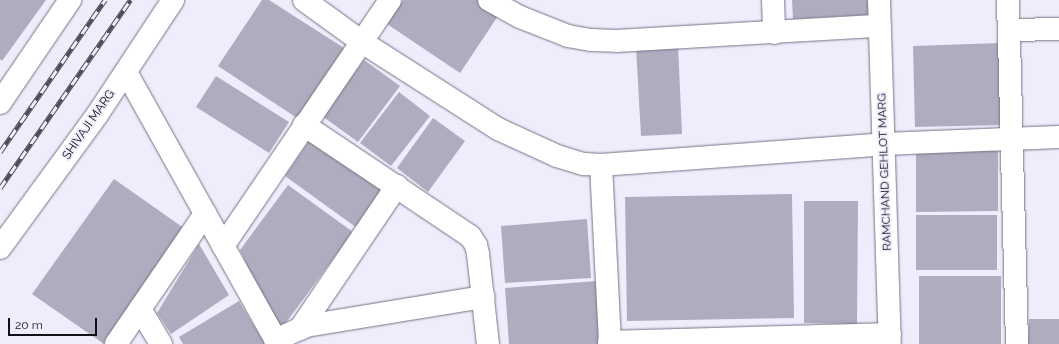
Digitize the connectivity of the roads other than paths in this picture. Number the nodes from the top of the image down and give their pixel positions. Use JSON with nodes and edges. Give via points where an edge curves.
{"nodes":[{"id":1,"x":70,"y":0,"type":"edge"},
{"id":2,"x":173,"y":0,"type":"edge"},
{"id":3,"x":304,"y":0,"type":"edge"},
{"id":4,"x":390,"y":0,"type":"edge"},
{"id":5,"x":489,"y":0,"type":"edge"},
{"id":6,"x":773,"y":0,"type":"edge"},
{"id":7,"x":879,"y":0,"type":"edge"},
{"id":8,"x":1008,"y":0,"type":"edge"},
{"id":9,"x":880,"y":26,"type":"junction"},
{"id":10,"x":1059,"y":29,"type":"edge"},
{"id":11,"x":1009,"y":30,"type":"junction"},
{"id":12,"x":774,"y":33,"type":"junction"},
{"id":13,"x":362,"y":42,"type":"junction"},
{"id":14,"x":126,"y":72,"type":"junction"},
{"id":15,"x":0,"y":103,"type":"edge"},
{"id":16,"x":304,"y":125,"type":"junction"},
{"id":17,"x":1059,"y":137,"type":"edge"},
{"id":18,"x":1012,"y":138,"type":"junction"},
{"id":19,"x":884,"y":144,"type":"junction"},
{"id":20,"x":601,"y":165,"type":"junction"},
{"id":21,"x":397,"y":186,"type":"junction"},
{"id":22,"x":205,"y":214,"type":"junction"},
{"id":23,"x":223,"y":246,"type":"junction"},
{"id":24,"x":0,"y":248,"type":"edge"},
{"id":25,"x":484,"y":297,"type":"junction"},
{"id":26,"x":140,"y":309,"type":"junction"},
{"id":27,"x":300,"y":329,"type":"junction"},
{"id":28,"x":890,"y":339,"type":"edge"},
{"id":29,"x":277,"y":342,"type":"edge"},
{"id":30,"x":610,"y":343,"type":"edge"},
{"id":31,"x":116,"y":344,"type":"edge"},
{"id":32,"x":161,"y":344,"type":"edge"},
{"id":33,"x":488,"y":344,"type":"edge"},
{"id":34,"x":1017,"y":344,"type":"edge"}],
"edges":[{"from":1,"to":15,"type":"street"},
{"from":2,"to":14,"type":"street","name":"SHIVAJI MARG"},
{"from":3,"to":13,"type":"street"},
{"from":4,"to":13,"type":"street"},
{"from":5,"to":12,"type":"street","via":[[520,17],[568,36],[591,40]]},
{"from":6,"to":12,"type":"street"},
{"from":7,"to":9,"type":"street","name":"RAMCHAND GEHLOT MARG"},
{"from":8,"to":11,"type":"street"},
{"from":9,"to":12,"type":"street"},
{"from":9,"to":19,"type":"street","name":"RAMCHAND GEHLOT MARG"},
{"from":10,"to":11,"type":"street"},
{"from":11,"to":18,"type":"street"},
{"from":13,"to":16,"type":"street"},
{"from":13,"to":20,"type":"street","via":[[498,129],[557,156],[584,164]]},
{"from":14,"to":22,"type":"street"},
{"from":14,"to":24,"type":"street","name":"SHIVAJI MARG"},
{"from":16,"to":21,"type":"street"},
{"from":16,"to":23,"type":"street"},
{"from":17,"to":18,"type":"street"},
{"from":18,"to":19,"type":"street"},
{"from":18,"to":34,"type":"street"},
{"from":19,"to":20,"type":"street"},
{"from":19,"to":28,"type":"street","name":"RAMCHAND GEHLOT MARG"},
{"from":20,"to":30,"type":"street"},
{"from":21,"to":25,"type":"street","via":[[470,236],[476,245]]},
{"from":21,"to":27,"type":"street"},
{"from":22,"to":23,"type":"street"},
{"from":22,"to":26,"type":"street"},
{"from":23,"to":29,"type":"street"},
{"from":25,"to":27,"type":"street","via":[[322,323]]},
{"from":25,"to":33,"type":"street"},
{"from":26,"to":31,"type":"street"},
{"from":26,"to":32,"type":"street"},
{"from":27,"to":29,"type":"street"},
{"from":28,"to":30,"type":"street"}]}
